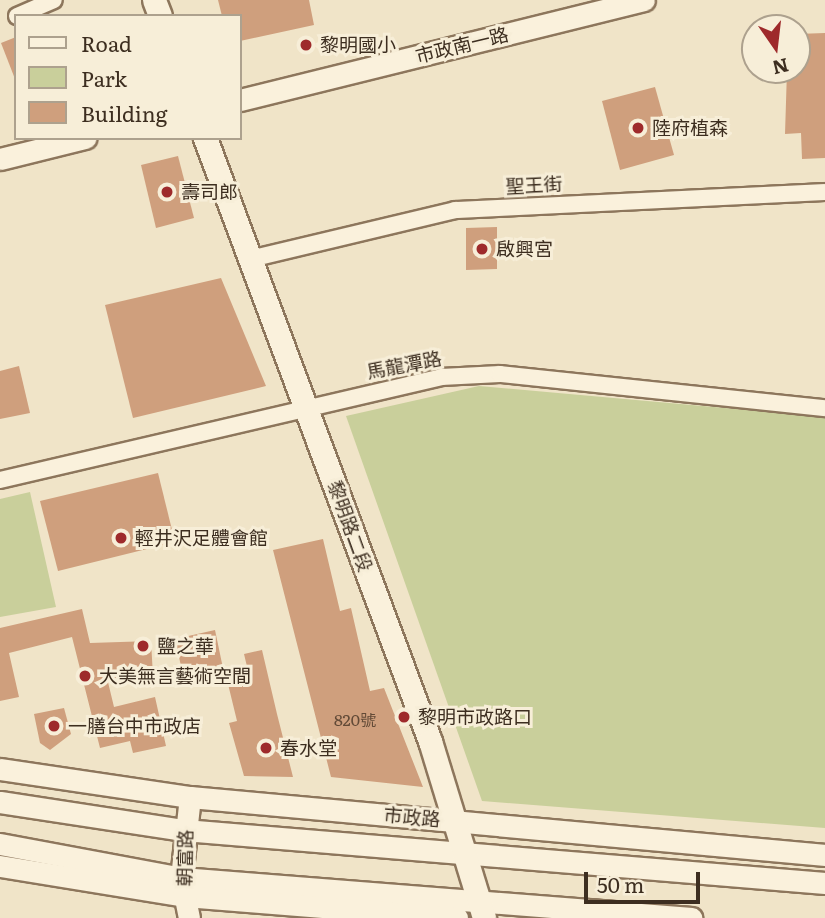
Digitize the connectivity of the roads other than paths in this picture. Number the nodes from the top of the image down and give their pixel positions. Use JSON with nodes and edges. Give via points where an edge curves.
{"nodes":[{"id":1,"x":54,"y":0,"type":"edge"},
{"id":2,"x":644,"y":0,"type":"edge"},
{"id":3,"x":21,"y":14,"type":"edge"},
{"id":4,"x":242,"y":100,"type":"edge"},
{"id":5,"x":77,"y":140,"type":"edge"},
{"id":6,"x":206,"y":140,"type":"edge"},
{"id":7,"x":0,"y":159,"type":"edge"},
{"id":8,"x":825,"y":192,"type":"edge"},
{"id":9,"x":250,"y":259,"type":"junction"},
{"id":10,"x":305,"y":406,"type":"junction"},
{"id":11,"x":825,"y":408,"type":"edge"},
{"id":12,"x":0,"y":480,"type":"edge"},
{"id":13,"x":0,"y":769,"type":"edge"},
{"id":14,"x":190,"y":797,"type":"junction"},
{"id":15,"x":0,"y":802,"type":"edge"},
{"id":16,"x":458,"y":821,"type":"junction"},
{"id":17,"x":184,"y":830,"type":"junction"},
{"id":18,"x":0,"y":844,"type":"edge"},
{"id":19,"x":465,"y":851,"type":"junction"},
{"id":20,"x":825,"y":855,"type":"edge"},
{"id":21,"x":0,"y":866,"type":"edge"},
{"id":22,"x":825,"y":883,"type":"edge"},
{"id":23,"x":183,"y":887,"type":"junction"},
{"id":24,"x":481,"y":909,"type":"edge"},
{"id":25,"x":189,"y":918,"type":"edge"},
{"id":26,"x":457,"y":918,"type":"edge"},
{"id":27,"x":691,"y":918,"type":"edge"}],
"edges":[{"from":1,"to":3,"type":"street"},
{"from":2,"to":4,"type":"street","name":"市政南一路"},
{"from":5,"to":7,"type":"street"},
{"from":6,"to":9,"type":"main road","name":"黎明路二段"},
{"from":8,"to":9,"type":"street","name":"聖王街","via":[[455,210]]},
{"from":9,"to":10,"type":"main road","name":"黎明路二段"},
{"from":10,"to":11,"type":"street","name":"馬龍潭路","via":[[441,377],[500,374]]},
{"from":10,"to":12,"type":"street","name":"馬龍潭路"},
{"from":10,"to":16,"type":"main road","name":"黎明路二段"},
{"from":13,"to":14,"type":"street","name":"市政路"},
{"from":14,"to":16,"type":"street","name":"市政路"},
{"from":14,"to":17,"type":"street","name":"朝富路"},
{"from":15,"to":17,"type":"street","name":"市政路"},
{"from":16,"to":19,"type":"main road","name":"黎明路二段"},
{"from":16,"to":20,"type":"street","name":"市政路"},
{"from":17,"to":19,"type":"street","name":"市政路"},
{"from":17,"to":23,"type":"street","name":"朝富路"},
{"from":18,"to":23,"type":"street"},
{"from":19,"to":22,"type":"street","name":"市政路"},
{"from":19,"to":24,"type":"main road","name":"黎明路二段"},
{"from":21,"to":23,"type":"street"},
{"from":23,"to":24,"type":"street"},
{"from":23,"to":25,"type":"street","name":"朝富路"},
{"from":23,"to":26,"type":"street"},
{"from":24,"to":27,"type":"street"}]}
